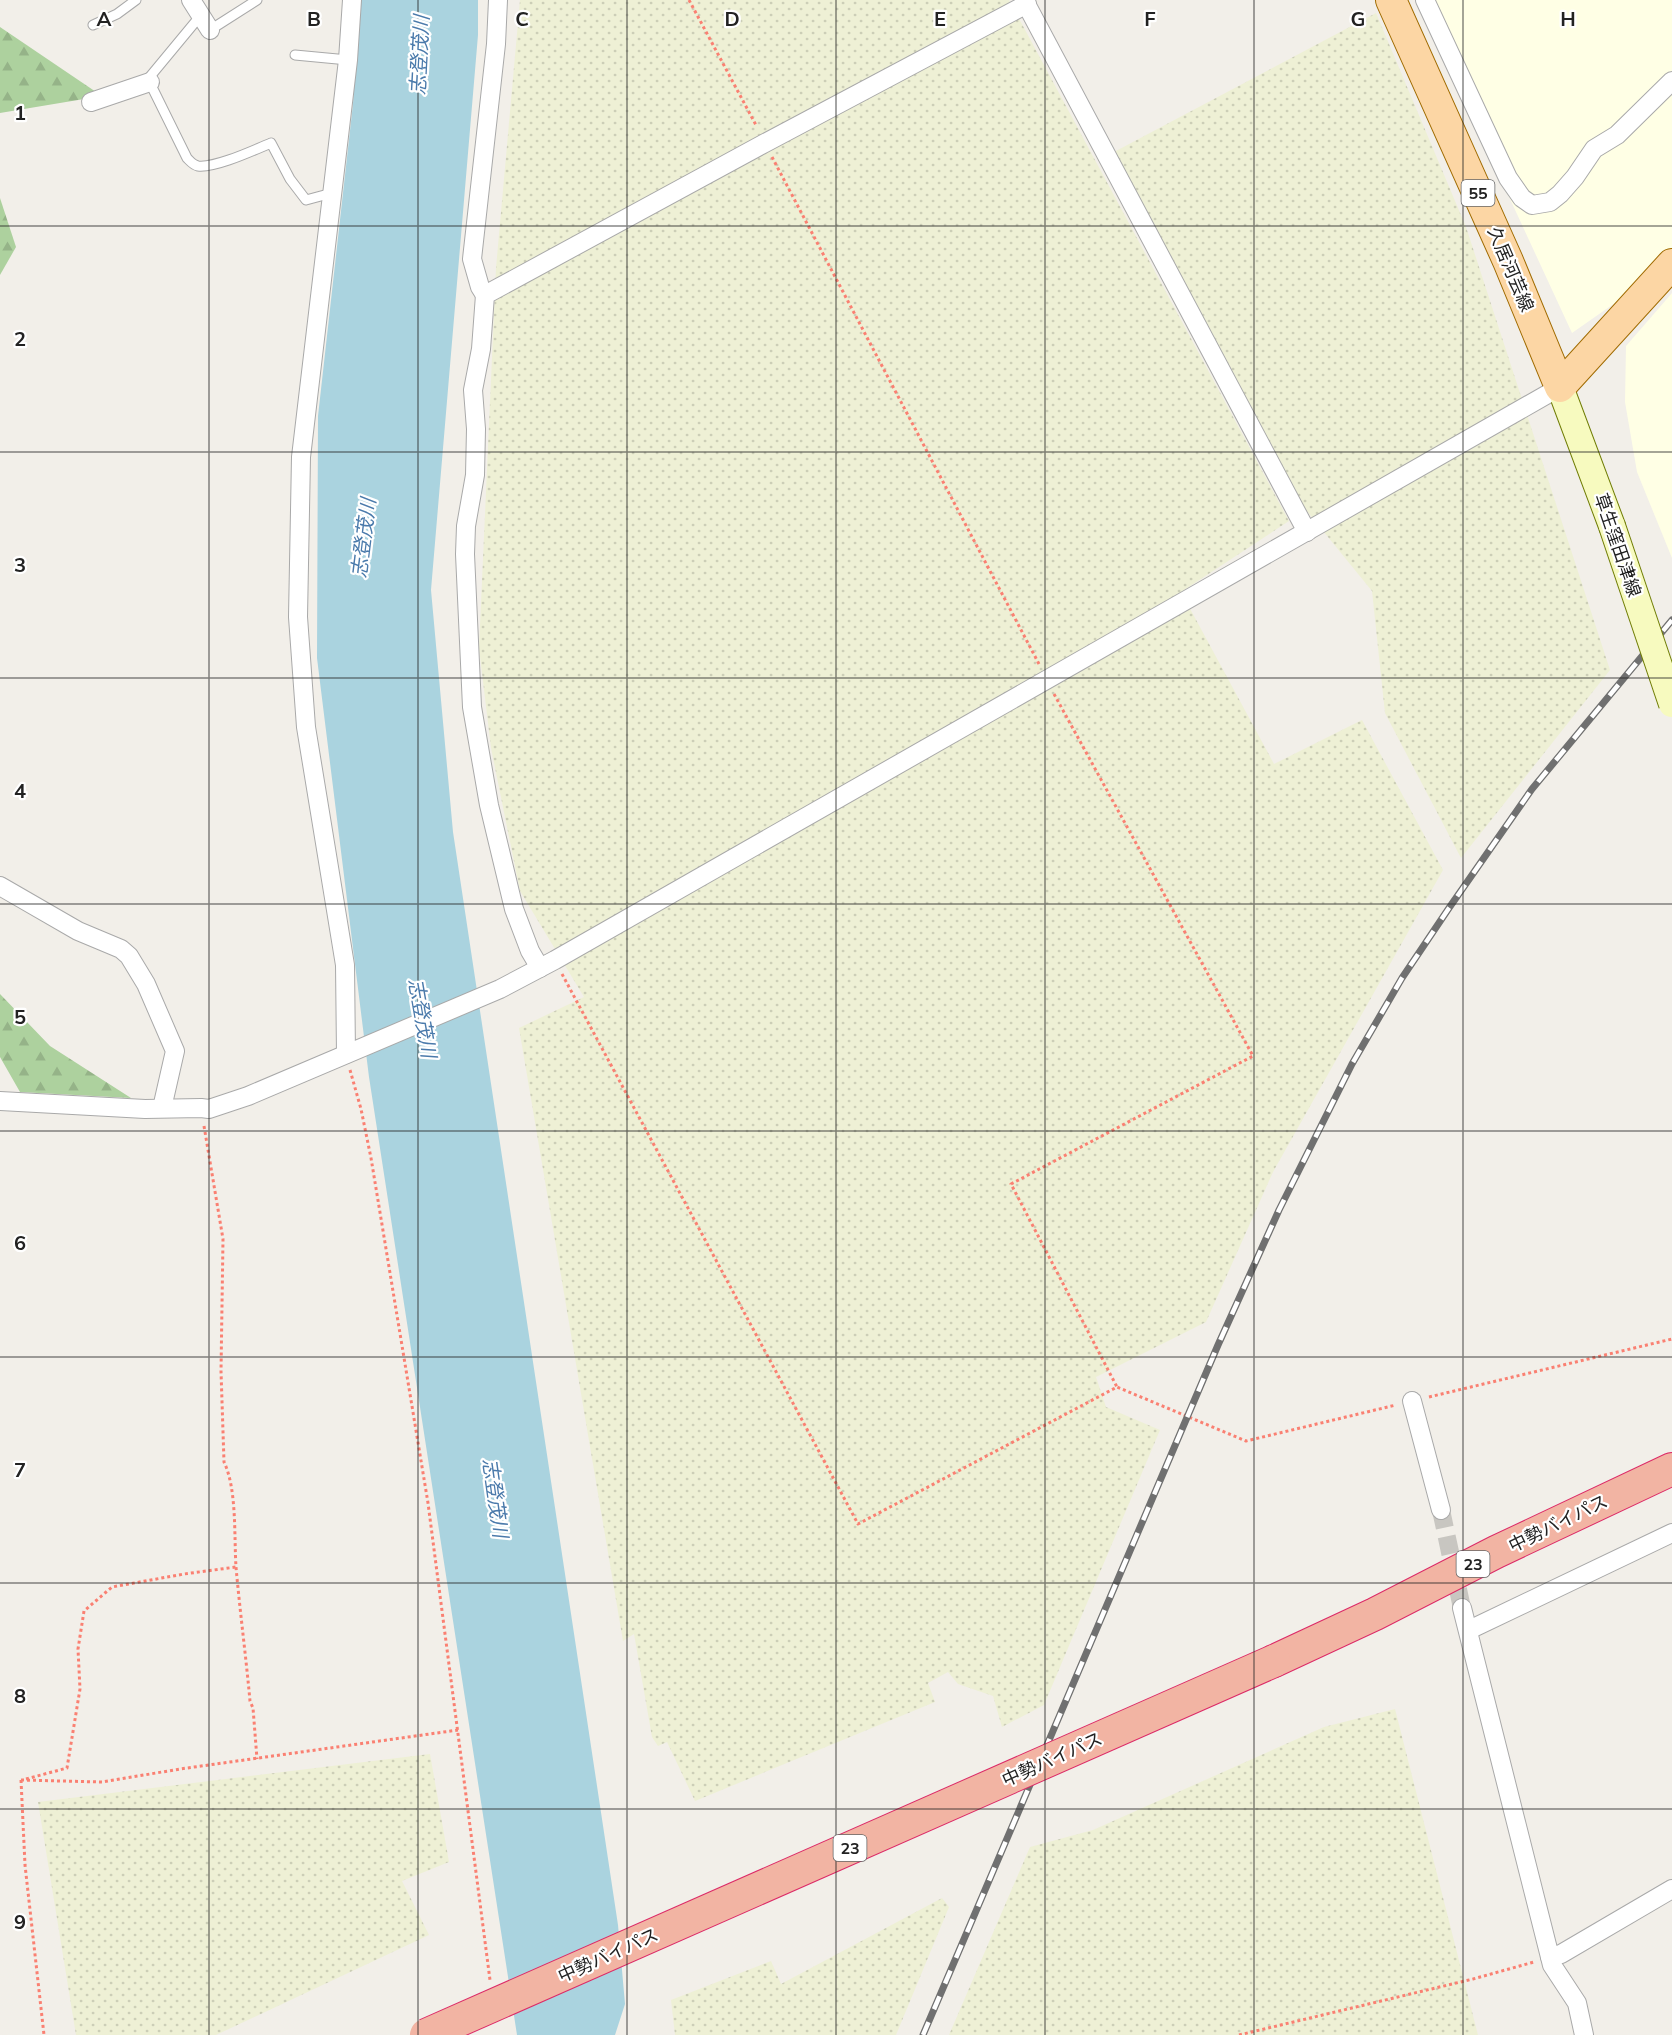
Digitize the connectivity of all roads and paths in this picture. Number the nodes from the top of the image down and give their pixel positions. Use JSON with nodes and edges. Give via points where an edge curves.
{"nodes":[{"id":1,"x":136,"y":0,"type":"edge"},
{"id":2,"x":257,"y":0,"type":"edge"},
{"id":3,"x":498,"y":0,"type":"edge"},
{"id":4,"x":689,"y":0,"type":"edge"},
{"id":5,"x":1391,"y":0,"type":"edge"},
{"id":6,"x":1425,"y":0,"type":"edge"},
{"id":7,"x":350,"y":1,"type":"edge"},
{"id":8,"x":1025,"y":2,"type":"edge"},
{"id":9,"x":201,"y":15,"type":"edge"},
{"id":10,"x":93,"y":25,"type":"dead end"},
{"id":11,"x":295,"y":55,"type":"dead end"},
{"id":12,"x":348,"y":60,"type":"junction"},
{"id":13,"x":1672,"y":81,"type":"edge"},
{"id":14,"x":150,"y":82,"type":"junction"},
{"id":15,"x":92,"y":102,"type":"dead end"},
{"id":16,"x":765,"y":143,"type":"junction"},
{"id":17,"x":332,"y":193,"type":"junction"},
{"id":18,"x":1672,"y":264,"type":"edge"},
{"id":19,"x":485,"y":295,"type":"junction"},
{"id":20,"x":1560,"y":387,"type":"junction"},
{"id":21,"x":1307,"y":532,"type":"junction"},
{"id":22,"x":1047,"y":680,"type":"junction"},
{"id":23,"x":1672,"y":704,"type":"edge"},
{"id":24,"x":0,"y":886,"type":"edge"},
{"id":25,"x":547,"y":964,"type":"junction"},
{"id":26,"x":350,"y":1052,"type":"junction"},
{"id":27,"x":0,"y":1101,"type":"edge"},
{"id":28,"x":162,"y":1108,"type":"junction"},
{"id":29,"x":201,"y":1108,"type":"junction"},
{"id":30,"x":1117,"y":1387,"type":"junction"},
{"id":31,"x":1412,"y":1401,"type":"dead end"},
{"id":32,"x":1188,"y":1416,"type":"dead end"},
{"id":33,"x":1672,"y":1469,"type":"edge"},
{"id":34,"x":1441,"y":1510,"type":"tunnel mouth"},
{"id":35,"x":1672,"y":1533,"type":"edge"},
{"id":36,"x":236,"y":1568,"type":"junction"},
{"id":37,"x":1462,"y":1608,"type":"tunnel mouth"},
{"id":38,"x":1469,"y":1630,"type":"junction"},
{"id":39,"x":458,"y":1730,"type":"junction"},
{"id":40,"x":257,"y":1759,"type":"junction"},
{"id":41,"x":21,"y":1780,"type":"junction"},
{"id":42,"x":1672,"y":1889,"type":"edge"},
{"id":43,"x":1550,"y":1957,"type":"junction"},
{"id":44,"x":491,"y":1988,"type":"dead end"},
{"id":45,"x":44,"y":2035,"type":"edge"},
{"id":46,"x":426,"y":2035,"type":"edge"},
{"id":47,"x":1239,"y":2035,"type":"edge"},
{"id":48,"x":1584,"y":2035,"type":"edge"}],
"edges":[{"from":1,"to":10,"type":"lane"},
{"from":2,"to":9,"type":"lane"},
{"from":3,"to":19,"type":"street","via":[[472,259]]},
{"from":4,"to":16,"type":"path"},
{"from":5,"to":20,"type":"main road","name":"久居河芸線","number":"55"},
{"from":6,"to":13,"type":"street","via":[[1508,178],[1532,205],[1560,194],[1594,149],[1617,135]]},
{"from":7,"to":12,"type":"street"},
{"from":8,"to":16,"type":"street"},
{"from":8,"to":21,"type":"street"},
{"from":9,"to":14,"type":"lane","via":[[148,79]]},
{"from":11,"to":12,"type":"lane"},
{"from":12,"to":17,"type":"street"},
{"from":14,"to":15,"type":"street"},
{"from":14,"to":17,"type":"lane","via":[[191,163],[199,166],[237,158],[271,143],[306,200]]},
{"from":16,"to":19,"type":"street"},
{"from":16,"to":22,"type":"path"},
{"from":17,"to":26,"type":"street","via":[[301,457],[298,617],[308,738],[345,965]]},
{"from":18,"to":20,"type":"main road"},
{"from":19,"to":25,"type":"street","via":[[473,390],[475,475],[465,554],[472,707],[489,805],[512,897],[530,951]]},
{"from":20,"to":21,"type":"street"},
{"from":20,"to":23,"type":"main road","name":"草生窪田津線","bridge":true},
{"from":21,"to":22,"type":"street"},
{"from":22,"to":25,"type":"street"},
{"from":22,"to":30,"type":"path","via":[[1253,1056],[1011,1184]]},
{"from":24,"to":28,"type":"street","via":[[129,956],[146,984],[175,1051]]},
{"from":25,"to":26,"type":"street","via":[[500,989]]},
{"from":25,"to":30,"type":"path","via":[[858,1524]]},
{"from":26,"to":29,"type":"street","via":[[249,1096]]},
{"from":26,"to":39,"type":"path","via":[[428,1503]]},
{"from":27,"to":28,"type":"street"},
{"from":28,"to":29,"type":"street"},
{"from":29,"to":36,"type":"path","via":[[223,1239],[224,1462],[233,1511]]},
{"from":30,"to":32,"type":"path"},
{"from":31,"to":34,"type":"street"},
{"from":33,"to":46,"type":"highway","name":"中勢バイパス","number":"23","bridge":true,"via":[[1274,1661]]},
{"from":35,"to":38,"type":"street"},
{"from":36,"to":40,"type":"path"},
{"from":36,"to":41,"type":"path","via":[[112,1587],[84,1611],[78,1649],[80,1689],[67,1768]]},
{"from":37,"to":38,"type":"street"},
{"from":38,"to":43,"type":"street"},
{"from":39,"to":40,"type":"path"},
{"from":39,"to":44,"type":"path"},
{"from":40,"to":41,"type":"path","via":[[102,1782]]},
{"from":41,"to":45,"type":"path","via":[[25,1865]]},
{"from":42,"to":43,"type":"street"},
{"from":43,"to":47,"type":"path"},
{"from":43,"to":48,"type":"street","via":[[1577,2004]]}]}
